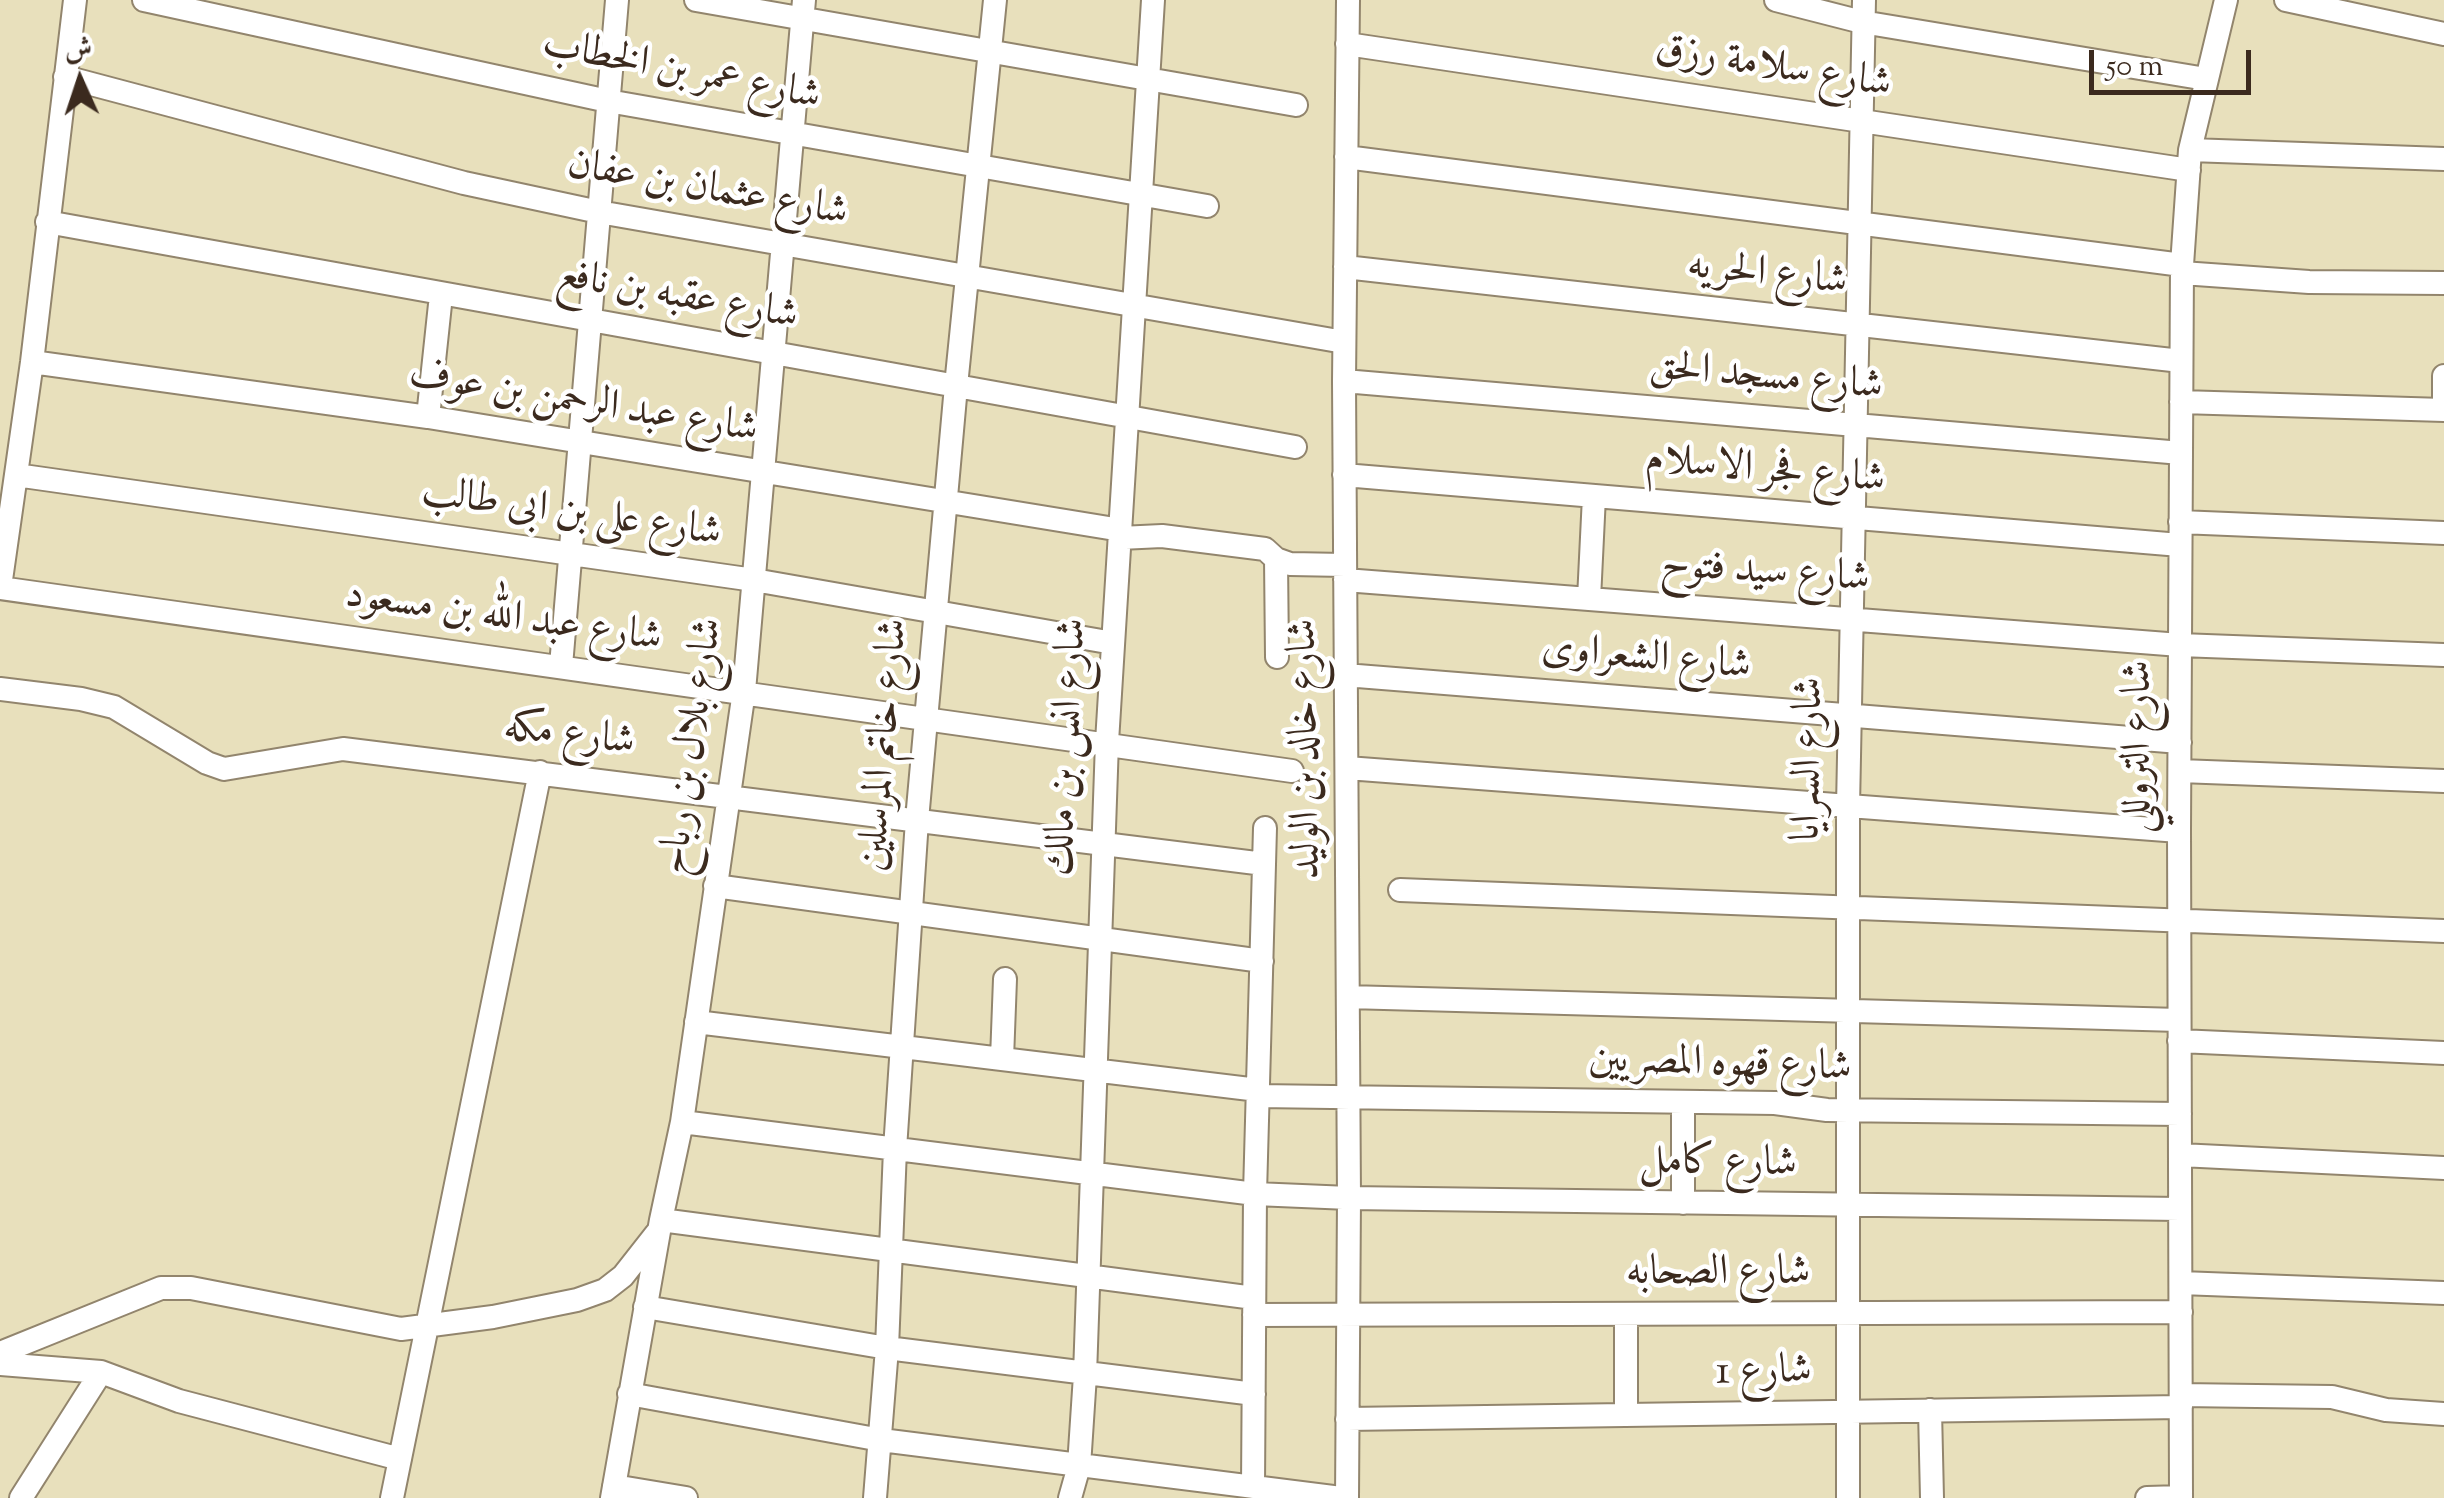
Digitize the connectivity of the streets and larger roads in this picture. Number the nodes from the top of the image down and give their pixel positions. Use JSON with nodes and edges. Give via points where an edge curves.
{"nodes":[{"id":1,"x":75,"y":0,"type":"edge"},
{"id":2,"x":144,"y":0,"type":"edge"},
{"id":3,"x":617,"y":0,"type":"edge"},
{"id":4,"x":696,"y":0,"type":"edge"},
{"id":5,"x":994,"y":0,"type":"edge"},
{"id":6,"x":1153,"y":0,"type":"edge"},
{"id":7,"x":1348,"y":0,"type":"edge"},
{"id":8,"x":1776,"y":0,"type":"edge"},
{"id":9,"x":2226,"y":0,"type":"edge"},
{"id":10,"x":2286,"y":0,"type":"edge"},
{"id":11,"x":803,"y":9,"type":"edge"},
{"id":12,"x":1863,"y":11,"type":"edge"},
{"id":13,"x":2444,"y":34,"type":"edge"},
{"id":14,"x":1348,"y":44,"type":"junction"},
{"id":15,"x":990,"y":52,"type":"junction"},
{"id":16,"x":65,"y":77,"type":"junction"},
{"id":17,"x":2206,"y":79,"type":"junction"},
{"id":18,"x":1148,"y":80,"type":"junction"},
{"id":19,"x":608,"y":101,"type":"junction"},
{"id":20,"x":1296,"y":106,"type":"dead end"},
{"id":21,"x":1861,"y":122,"type":"junction"},
{"id":22,"x":794,"y":134,"type":"junction"},
{"id":23,"x":1346,"y":157,"type":"junction"},
{"id":24,"x":2189,"y":160,"type":"junction"},
{"id":25,"x":2444,"y":160,"type":"edge"},
{"id":26,"x":979,"y":166,"type":"junction"},
{"id":27,"x":1141,"y":194,"type":"junction"},
{"id":28,"x":1207,"y":206,"type":"dead end"},
{"id":29,"x":599,"y":212,"type":"junction"},
{"id":30,"x":47,"y":222,"type":"junction"},
{"id":31,"x":1862,"y":224,"type":"junction"},
{"id":32,"x":784,"y":244,"type":"junction"},
{"id":33,"x":1345,"y":267,"type":"junction"},
{"id":34,"x":2182,"y":269,"type":"junction"},
{"id":35,"x":967,"y":276,"type":"junction"},
{"id":36,"x":2444,"y":283,"type":"edge"},
{"id":37,"x":441,"y":295,"type":"junction"},
{"id":38,"x":1134,"y":305,"type":"junction"},
{"id":39,"x":590,"y":322,"type":"junction"},
{"id":40,"x":1860,"y":325,"type":"junction"},
{"id":41,"x":1344,"y":342,"type":"junction"},
{"id":42,"x":774,"y":354,"type":"junction"},
{"id":43,"x":32,"y":362,"type":"junction"},
{"id":44,"x":2181,"y":362,"type":"junction"},
{"id":45,"x":2444,"y":376,"type":"edge"},
{"id":46,"x":1344,"y":381,"type":"junction"},
{"id":47,"x":956,"y":386,"type":"junction"},
{"id":48,"x":2181,"y":402,"type":"junction"},
{"id":49,"x":2444,"y":410,"type":"edge"},
{"id":50,"x":428,"y":416,"type":"junction"},
{"id":51,"x":1127,"y":417,"type":"junction"},
{"id":52,"x":1857,"y":425,"type":"junction"},
{"id":53,"x":580,"y":441,"type":"junction"},
{"id":54,"x":1295,"y":447,"type":"dead end"},
{"id":55,"x":2180,"y":453,"type":"junction"},
{"id":56,"x":762,"y":473,"type":"junction"},
{"id":57,"x":16,"y":475,"type":"junction"},
{"id":58,"x":1344,"y":475,"type":"junction"},
{"id":59,"x":1594,"y":496,"type":"junction"},
{"id":60,"x":946,"y":502,"type":"junction"},
{"id":61,"x":1855,"y":518,"type":"junction"},
{"id":62,"x":2444,"y":532,"type":"edge"},
{"id":63,"x":1120,"y":534,"type":"junction"},
{"id":64,"x":2180,"y":534,"type":"junction"},
{"id":65,"x":570,"y":554,"type":"junction"},
{"id":66,"x":1276,"y":560,"type":"junction"},
{"id":67,"x":1345,"y":572,"type":"junction"},
{"id":68,"x":754,"y":580,"type":"junction"},
{"id":69,"x":0,"y":588,"type":"edge"},
{"id":70,"x":1589,"y":599,"type":"junction"},
{"id":71,"x":937,"y":610,"type":"junction"},
{"id":72,"x":1853,"y":620,"type":"junction"},
{"id":73,"x":1113,"y":643,"type":"junction"},
{"id":74,"x":2180,"y":645,"type":"junction"},
{"id":75,"x":2444,"y":655,"type":"edge"},
{"id":76,"x":1277,"y":656,"type":"dead end"},
{"id":77,"x":560,"y":666,"type":"junction"},
{"id":78,"x":1346,"y":675,"type":"junction"},
{"id":79,"x":0,"y":689,"type":"edge"},
{"id":80,"x":744,"y":692,"type":"junction"},
{"id":81,"x":1850,"y":716,"type":"junction"},
{"id":82,"x":926,"y":720,"type":"junction"},
{"id":83,"x":1107,"y":742,"type":"junction"},
{"id":84,"x":2180,"y":742,"type":"junction"},
{"id":85,"x":1347,"y":768,"type":"junction"},
{"id":86,"x":2180,"y":770,"type":"junction"},
{"id":87,"x":1292,"y":771,"type":"dead end"},
{"id":88,"x":540,"y":772,"type":"junction"},
{"id":89,"x":2444,"y":781,"type":"edge"},
{"id":90,"x":729,"y":796,"type":"junction"},
{"id":91,"x":1848,"y":807,"type":"junction"},
{"id":92,"x":917,"y":820,"type":"junction"},
{"id":93,"x":1265,"y":828,"type":"dead end"},
{"id":94,"x":2179,"y":832,"type":"junction"},
{"id":95,"x":1102,"y":844,"type":"junction"},
{"id":96,"x":1264,"y":864,"type":"junction"},
{"id":97,"x":715,"y":886,"type":"junction"},
{"id":98,"x":1400,"y":890,"type":"dead end"},
{"id":99,"x":1848,"y":909,"type":"junction"},
{"id":100,"x":910,"y":914,"type":"junction"},
{"id":101,"x":2179,"y":923,"type":"junction"},
{"id":102,"x":2444,"y":932,"type":"edge"},
{"id":103,"x":1098,"y":940,"type":"junction"},
{"id":104,"x":1262,"y":960,"type":"junction"},
{"id":105,"x":1005,"y":980,"type":"dead end"},
{"id":106,"x":1348,"y":997,"type":"junction"},
{"id":107,"x":1848,"y":1011,"type":"junction"},
{"id":108,"x":696,"y":1022,"type":"junction"},
{"id":109,"x":2179,"y":1030,"type":"junction"},
{"id":110,"x":902,"y":1047,"type":"junction"},
{"id":111,"x":2444,"y":1052,"type":"edge"},
{"id":112,"x":1002,"y":1059,"type":"junction"},
{"id":113,"x":1094,"y":1070,"type":"junction"},
{"id":114,"x":1258,"y":1093,"type":"junction"},
{"id":115,"x":1349,"y":1097,"type":"junction"},
{"id":116,"x":1683,"y":1102,"type":"junction"},
{"id":117,"x":1846,"y":1109,"type":"junction"},
{"id":118,"x":2180,"y":1114,"type":"junction"},
{"id":119,"x":682,"y":1122,"type":"junction"},
{"id":120,"x":894,"y":1149,"type":"junction"},
{"id":121,"x":2180,"y":1155,"type":"junction"},
{"id":122,"x":2444,"y":1168,"type":"edge"},
{"id":123,"x":1092,"y":1174,"type":"junction"},
{"id":124,"x":1255,"y":1194,"type":"junction"},
{"id":125,"x":1350,"y":1198,"type":"junction"},
{"id":126,"x":1683,"y":1203,"type":"junction"},
{"id":127,"x":1847,"y":1204,"type":"junction"},
{"id":128,"x":2180,"y":1210,"type":"junction"},
{"id":129,"x":660,"y":1225,"type":"junction"},
{"id":130,"x":891,"y":1250,"type":"junction"},
{"id":131,"x":1088,"y":1276,"type":"junction"},
{"id":132,"x":2181,"y":1282,"type":"junction"},
{"id":133,"x":2444,"y":1293,"type":"edge"},
{"id":134,"x":646,"y":1307,"type":"junction"},
{"id":135,"x":1254,"y":1307,"type":"junction"},
{"id":136,"x":2181,"y":1312,"type":"junction"},
{"id":137,"x":1848,"y":1313,"type":"junction"},
{"id":138,"x":1626,"y":1314,"type":"junction"},
{"id":139,"x":1349,"y":1315,"type":"junction"},
{"id":140,"x":427,"y":1324,"type":"junction"},
{"id":141,"x":887,"y":1348,"type":"junction"},
{"id":142,"x":0,"y":1353,"type":"edge"},
{"id":143,"x":0,"y":1364,"type":"edge"},
{"id":144,"x":102,"y":1372,"type":"junction"},
{"id":145,"x":1085,"y":1375,"type":"junction"},
{"id":146,"x":629,"y":1394,"type":"junction"},
{"id":147,"x":1254,"y":1394,"type":"junction"},
{"id":148,"x":2182,"y":1401,"type":"junction"},
{"id":149,"x":1930,"y":1410,"type":"junction"},
{"id":150,"x":1848,"y":1412,"type":"junction"},
{"id":151,"x":2444,"y":1414,"type":"edge"},
{"id":152,"x":1626,"y":1415,"type":"junction"},
{"id":153,"x":1347,"y":1419,"type":"junction"},
{"id":154,"x":881,"y":1440,"type":"junction"},
{"id":155,"x":400,"y":1459,"type":"junction"},
{"id":156,"x":1078,"y":1466,"type":"junction"},
{"id":157,"x":1253,"y":1488,"type":"junction"},
{"id":158,"x":613,"y":1492,"type":"edge"},
{"id":159,"x":21,"y":1498,"type":"edge"},
{"id":160,"x":392,"y":1498,"type":"edge"},
{"id":161,"x":686,"y":1498,"type":"edge"},
{"id":162,"x":875,"y":1498,"type":"edge"},
{"id":163,"x":1070,"y":1498,"type":"edge"},
{"id":164,"x":1344,"y":1498,"type":"edge"},
{"id":165,"x":1848,"y":1498,"type":"edge"},
{"id":166,"x":1932,"y":1498,"type":"edge"},
{"id":167,"x":2147,"y":1498,"type":"edge"},
{"id":168,"x":2181,"y":1498,"type":"edge"}],
"edges":[{"from":1,"to":16,"type":"street"},
{"from":2,"to":19,"type":"street","name":"شارع عمر بن الخطاب"},
{"from":3,"to":19,"type":"street"},
{"from":4,"to":11,"type":"street"},
{"from":5,"to":15,"type":"street","name":"شارع خاتم المرسلين"},
{"from":6,"to":18,"type":"street","name":"شارع انس بن مالك"},
{"from":7,"to":14,"type":"street","name":"شارع خالد بن الوليد"},
{"from":8,"to":12,"type":"street"},
{"from":9,"to":17,"type":"street","name":"شارع التروللي"},
{"from":10,"to":13,"type":"street"},
{"from":11,"to":15,"type":"street"},
{"from":11,"to":22,"type":"street","name":"شارع بلال بن رباح"},
{"from":12,"to":17,"type":"street"},
{"from":12,"to":21,"type":"street","name":"شارع السرايا"},
{"from":14,"to":21,"type":"street","name":"شارع سلامة رزق"},
{"from":14,"to":23,"type":"street","name":"شارع خالد بن الوليد"},
{"from":15,"to":18,"type":"street"},
{"from":15,"to":26,"type":"street","name":"شارع خاتم المرسلين"},
{"from":16,"to":29,"type":"street","name":"شارع عثمان بن عفان"},
{"from":16,"to":30,"type":"street"},
{"from":17,"to":24,"type":"street","name":"شارع التروللي"},
{"from":18,"to":20,"type":"street"},
{"from":18,"to":27,"type":"street","name":"شارع انس بن مالك"},
{"from":19,"to":22,"type":"street","name":"شارع عمر بن الخطاب"},
{"from":19,"to":29,"type":"street"},
{"from":21,"to":24,"type":"street","name":"شارع سلامة رزق"},
{"from":21,"to":31,"type":"street","name":"شارع السرايا"},
{"from":22,"to":26,"type":"street","name":"شارع عمر بن الخطاب"},
{"from":22,"to":32,"type":"street","name":"شارع بلال بن رباح"},
{"from":23,"to":31,"type":"street"},
{"from":23,"to":33,"type":"street","name":"شارع خالد بن الوليد"},
{"from":24,"to":25,"type":"street","name":"شارع سلامة رزق"},
{"from":24,"to":34,"type":"street","name":"شارع التروللي"},
{"from":26,"to":27,"type":"street","name":"شارع عمر بن الخطاب"},
{"from":26,"to":35,"type":"street","name":"شارع خاتم المرسلين"},
{"from":27,"to":28,"type":"street","name":"شارع عمر بن الخطاب"},
{"from":27,"to":38,"type":"street","name":"شارع انس بن مالك"},
{"from":29,"to":32,"type":"street","name":"شارع عثمان بن عفان"},
{"from":29,"to":39,"type":"street"},
{"from":30,"to":37,"type":"street","name":"شارع عقبه بن نافع"},
{"from":30,"to":43,"type":"street"},
{"from":31,"to":34,"type":"street"},
{"from":31,"to":40,"type":"street","name":"شارع السرايا"},
{"from":32,"to":35,"type":"street","name":"شارع عثمان بن عفان"},
{"from":32,"to":42,"type":"street","name":"شارع بلال بن رباح"},
{"from":33,"to":40,"type":"street","name":"شارع الحريه"},
{"from":33,"to":41,"type":"street","name":"شارع خالد بن الوليد"},
{"from":34,"to":36,"type":"street","via":[[2309,282]]},
{"from":34,"to":44,"type":"street","name":"شارع التروللي"},
{"from":35,"to":38,"type":"street","name":"شارع عثمان بن عفان"},
{"from":35,"to":47,"type":"street","name":"شارع خاتم المرسلين"},
{"from":37,"to":39,"type":"street","name":"شارع عقبه بن نافع"},
{"from":37,"to":50,"type":"street"},
{"from":38,"to":41,"type":"street","name":"شارع عثمان بن عفان"},
{"from":38,"to":51,"type":"street","name":"شارع انس بن مالك"},
{"from":39,"to":42,"type":"street","name":"شارع عقبه بن نافع"},
{"from":39,"to":53,"type":"street"},
{"from":40,"to":44,"type":"street","name":"شارع الحريه"},
{"from":40,"to":52,"type":"street","name":"شارع السرايا"},
{"from":41,"to":46,"type":"street","name":"شارع خالد بن الوليد"},
{"from":42,"to":47,"type":"street","name":"شارع عقبه بن نافع"},
{"from":42,"to":56,"type":"street","name":"شارع بلال بن رباح"},
{"from":43,"to":50,"type":"street","name":"شارع عبد الرحمن بن عوف"},
{"from":43,"to":57,"type":"street"},
{"from":44,"to":48,"type":"street","name":"شارع التروللي"},
{"from":45,"to":49,"type":"street"},
{"from":46,"to":52,"type":"street","name":"شارع مسجد الحق"},
{"from":46,"to":58,"type":"street","name":"شارع خالد بن الوليد"},
{"from":47,"to":51,"type":"street","name":"شارع عقبه بن نافع"},
{"from":47,"to":60,"type":"street","name":"شارع خاتم المرسلين"},
{"from":48,"to":49,"type":"street"},
{"from":48,"to":55,"type":"street","name":"شارع التروللي"},
{"from":50,"to":53,"type":"street","name":"شارع عبد الرحمن بن عوف"},
{"from":51,"to":54,"type":"street","name":"شارع عقبه بن نافع"},
{"from":51,"to":63,"type":"street","name":"شارع انس بن مالك"},
{"from":52,"to":55,"type":"street","name":"شارع مسجد الحق"},
{"from":52,"to":61,"type":"street","name":"شارع السرايا"},
{"from":53,"to":56,"type":"street","name":"شارع عبد الرحمن بن عوف"},
{"from":53,"to":65,"type":"street"},
{"from":55,"to":64,"type":"street","name":"شارع التروللي"},
{"from":56,"to":60,"type":"street","name":"شارع عبد الرحمن بن عوف"},
{"from":56,"to":68,"type":"street","name":"شارع بلال بن رباح"},
{"from":57,"to":65,"type":"street","name":"شارع على بن ابى طالب"},
{"from":57,"to":69,"type":"street"},
{"from":58,"to":59,"type":"street","name":"شارع فجر الاسلام"},
{"from":58,"to":67,"type":"street","name":"شارع خالد بن الوليد"},
{"from":59,"to":61,"type":"street","name":"شارع فجر الاسلام"},
{"from":59,"to":70,"type":"street"},
{"from":60,"to":63,"type":"street","name":"شارع عبد الرحمن بن عوف"},
{"from":60,"to":71,"type":"street","name":"شارع خاتم المرسلين"},
{"from":61,"to":64,"type":"street","name":"شارع فجر الاسلام"},
{"from":61,"to":72,"type":"street","name":"شارع السرايا"},
{"from":62,"to":64,"type":"street","name":"شارع فجر الاسلام"},
{"from":63,"to":66,"type":"street","name":"شارع عبد الرحمن بن عوف","via":[[1265,549]]},
{"from":63,"to":73,"type":"street","name":"شارع انس بن مالك"},
{"from":64,"to":74,"type":"street","name":"شارع التروللي"},
{"from":65,"to":68,"type":"street","name":"شارع على بن ابى طالب"},
{"from":65,"to":77,"type":"street"},
{"from":66,"to":67,"type":"street","name":"شارع سيد فتوح"},
{"from":66,"to":76,"type":"street"},
{"from":67,"to":70,"type":"street","name":"شارع سيد فتوح"},
{"from":67,"to":78,"type":"street","name":"شارع خالد بن الوليد"},
{"from":68,"to":71,"type":"street","name":"شارع على بن ابى طالب"},
{"from":68,"to":80,"type":"street","name":"شارع بلال بن رباح"},
{"from":69,"to":77,"type":"street","name":"شارع عبد الله بن مسعود"},
{"from":70,"to":72,"type":"street","name":"شارع سيد فتوح"},
{"from":71,"to":73,"type":"street","name":"شارع على بن ابى طالب"},
{"from":71,"to":82,"type":"street","name":"شارع خاتم المرسلين"},
{"from":72,"to":74,"type":"street","name":"شارع سيد فتوح"},
{"from":72,"to":81,"type":"street","name":"شارع السرايا"},
{"from":73,"to":83,"type":"street","name":"شارع انس بن مالك"},
{"from":74,"to":75,"type":"street","name":"شارع سيد فتوح"},
{"from":74,"to":84,"type":"street","name":"شارع التروللي"},
{"from":77,"to":80,"type":"street","name":"شارع عبد الله بن مسعود"},
{"from":78,"to":81,"type":"street","name":"شارع الشعراوى"},
{"from":78,"to":85,"type":"street","name":"شارع خالد بن الوليد"},
{"from":79,"to":88,"type":"street","name":"شارع مكه","via":[[114,707],[224,769],[344,750]]},
{"from":80,"to":82,"type":"street","name":"شارع عبد الله بن مسعود"},
{"from":80,"to":90,"type":"street","name":"شارع بلال بن رباح"},
{"from":81,"to":84,"type":"street","name":"شارع الشعراوى"},
{"from":81,"to":91,"type":"street","name":"شارع السرايا"},
{"from":82,"to":83,"type":"street","name":"شارع عبد الله بن مسعود"},
{"from":82,"to":92,"type":"street","name":"شارع خاتم المرسلين"},
{"from":83,"to":87,"type":"street","name":"شارع عبد الله بن مسعود"},
{"from":83,"to":95,"type":"street","name":"شارع انس بن مالك"},
{"from":84,"to":86,"type":"street","name":"شارع التروللي"},
{"from":85,"to":91,"type":"street"},
{"from":85,"to":106,"type":"street","name":"شارع خالد بن الوليد"},
{"from":86,"to":89,"type":"street"},
{"from":86,"to":94,"type":"street","name":"شارع التروللي"},
{"from":88,"to":90,"type":"street","name":"شارع مكه"},
{"from":88,"to":140,"type":"street"},
{"from":90,"to":92,"type":"street","name":"شارع مكه"},
{"from":90,"to":97,"type":"street","name":"شارع بلال بن رباح"},
{"from":91,"to":94,"type":"street"},
{"from":91,"to":99,"type":"street","name":"شارع السرايا"},
{"from":92,"to":95,"type":"street","name":"شارع مكه"},
{"from":92,"to":100,"type":"street","name":"شارع خاتم المرسلين"},
{"from":93,"to":96,"type":"street"},
{"from":94,"to":101,"type":"street","name":"شارع التروللي"},
{"from":95,"to":96,"type":"street","name":"شارع مكه"},
{"from":95,"to":103,"type":"street","name":"شارع انس بن مالك"},
{"from":96,"to":104,"type":"street"},
{"from":97,"to":100,"type":"street"},
{"from":97,"to":108,"type":"street","name":"شارع بلال بن رباح"},
{"from":98,"to":99,"type":"street"},
{"from":99,"to":101,"type":"street"},
{"from":99,"to":107,"type":"street","name":"شارع السرايا"},
{"from":100,"to":103,"type":"street"},
{"from":100,"to":110,"type":"street","name":"شارع خاتم المرسلين"},
{"from":101,"to":102,"type":"street"},
{"from":101,"to":109,"type":"street","name":"شارع التروللي"},
{"from":103,"to":104,"type":"street"},
{"from":103,"to":113,"type":"street","name":"شارع انس بن مالك"},
{"from":104,"to":114,"type":"street"},
{"from":105,"to":112,"type":"street"},
{"from":106,"to":107,"type":"street"},
{"from":106,"to":115,"type":"street","name":"شارع خالد بن الوليد"},
{"from":107,"to":109,"type":"street"},
{"from":107,"to":117,"type":"street","name":"شارع السرايا"},
{"from":108,"to":110,"type":"street","name":"شارع قهوه المصريين"},
{"from":108,"to":119,"type":"street","name":"شارع بلال بن رباح"},
{"from":109,"to":111,"type":"street"},
{"from":109,"to":118,"type":"street","name":"شارع التروللي"},
{"from":110,"to":112,"type":"street","name":"شارع قهوه المصريين"},
{"from":110,"to":120,"type":"street","name":"شارع خاتم المرسلين"},
{"from":112,"to":113,"type":"street","name":"شارع قهوه المصريين"},
{"from":113,"to":114,"type":"street","name":"شارع قهوه المصريين"},
{"from":113,"to":123,"type":"street","name":"شارع انس بن مالك"},
{"from":114,"to":115,"type":"street","name":"شارع قهوه المصريين"},
{"from":114,"to":124,"type":"street"},
{"from":115,"to":116,"type":"street","name":"شارع قهوه المصريين"},
{"from":115,"to":125,"type":"street","name":"شارع خالد بن الوليد"},
{"from":116,"to":117,"type":"street","name":"شارع قهوه المصريين"},
{"from":116,"to":126,"type":"street"},
{"from":117,"to":118,"type":"street","name":"شارع قهوه المصريين"},
{"from":117,"to":127,"type":"street","name":"شارع السرايا"},
{"from":118,"to":121,"type":"street","name":"شارع التروللي"},
{"from":119,"to":120,"type":"street","name":"شارع كامل"},
{"from":119,"to":129,"type":"street","name":"شارع بلال بن رباح"},
{"from":120,"to":123,"type":"street","name":"شارع كامل"},
{"from":120,"to":130,"type":"street","name":"شارع خاتم المرسلين"},
{"from":121,"to":122,"type":"street"},
{"from":121,"to":128,"type":"street","name":"شارع التروللي"},
{"from":123,"to":124,"type":"street","name":"شارع كامل"},
{"from":123,"to":131,"type":"street","name":"شارع انس بن مالك"},
{"from":124,"to":125,"type":"street","name":"شارع كامل"},
{"from":124,"to":135,"type":"street"},
{"from":125,"to":126,"type":"street","name":"شارع كامل"},
{"from":125,"to":139,"type":"street","name":"شارع خالد بن الوليد"},
{"from":126,"to":127,"type":"street","name":"شارع كامل"},
{"from":127,"to":128,"type":"street","name":"شارع كامل"},
{"from":127,"to":137,"type":"street","name":"شارع السرايا"},
{"from":128,"to":132,"type":"street","name":"شارع التروللي"},
{"from":129,"to":130,"type":"street","name":"شارع الصحابه"},
{"from":129,"to":134,"type":"street","name":"شارع بلال بن رباح"},
{"from":129,"to":140,"type":"street","via":[[624,1276],[605,1290]]},
{"from":130,"to":131,"type":"street","name":"شارع الصحابه"},
{"from":130,"to":141,"type":"street","name":"شارع خاتم المرسلين"},
{"from":131,"to":135,"type":"street","name":"شارع الصحابه"},
{"from":131,"to":145,"type":"street","name":"شارع انس بن مالك"},
{"from":132,"to":133,"type":"street"},
{"from":132,"to":136,"type":"street","name":"شارع التروللي"},
{"from":134,"to":141,"type":"street"},
{"from":134,"to":146,"type":"street","name":"شارع بلال بن رباح"},
{"from":135,"to":139,"type":"street","name":"شارع الصحابه"},
{"from":135,"to":147,"type":"street"},
{"from":136,"to":137,"type":"street","name":"شارع الصحابه"},
{"from":136,"to":148,"type":"street","name":"شارع التروللي"},
{"from":137,"to":138,"type":"street","name":"شارع الصحابه"},
{"from":137,"to":150,"type":"street","name":"شارع السرايا"},
{"from":138,"to":139,"type":"street","name":"شارع الصحابه"},
{"from":138,"to":152,"type":"street"},
{"from":139,"to":153,"type":"street","name":"شارع خالد بن الوليد"},
{"from":140,"to":142,"type":"street","via":[[401,1329],[161,1288]]},
{"from":140,"to":155,"type":"street"},
{"from":141,"to":145,"type":"street"},
{"from":141,"to":154,"type":"street","name":"شارع خاتم المرسلين"},
{"from":143,"to":144,"type":"street"},
{"from":144,"to":155,"type":"street","via":[[179,1402]]},
{"from":144,"to":159,"type":"street"},
{"from":145,"to":147,"type":"street"},
{"from":145,"to":156,"type":"street","name":"شارع انس بن مالك"},
{"from":146,"to":154,"type":"street"},
{"from":146,"to":158,"type":"street","name":"شارع بلال بن رباح"},
{"from":147,"to":157,"type":"street"},
{"from":148,"to":149,"type":"street","name":"شارع 1"},
{"from":148,"to":151,"type":"street","name":"شارع 1","via":[[2332,1398]]},
{"from":148,"to":168,"type":"street","name":"شارع التروللي"},
{"from":149,"to":150,"type":"street","name":"شارع 1"},
{"from":149,"to":166,"type":"street"},
{"from":150,"to":152,"type":"street","name":"شارع 1"},
{"from":150,"to":165,"type":"street","name":"شارع السرايا"},
{"from":152,"to":153,"type":"street","name":"شارع 1"},
{"from":153,"to":164,"type":"street","name":"شارع خالد بن الوليد"},
{"from":154,"to":156,"type":"street"},
{"from":154,"to":162,"type":"street","name":"شارع خاتم المرسلين"},
{"from":155,"to":160,"type":"street"},
{"from":156,"to":157,"type":"street"},
{"from":156,"to":163,"type":"street","name":"شارع انس بن مالك"},
{"from":157,"to":164,"type":"street"},
{"from":158,"to":161,"type":"street"},
{"from":167,"to":168,"type":"street"}]}
